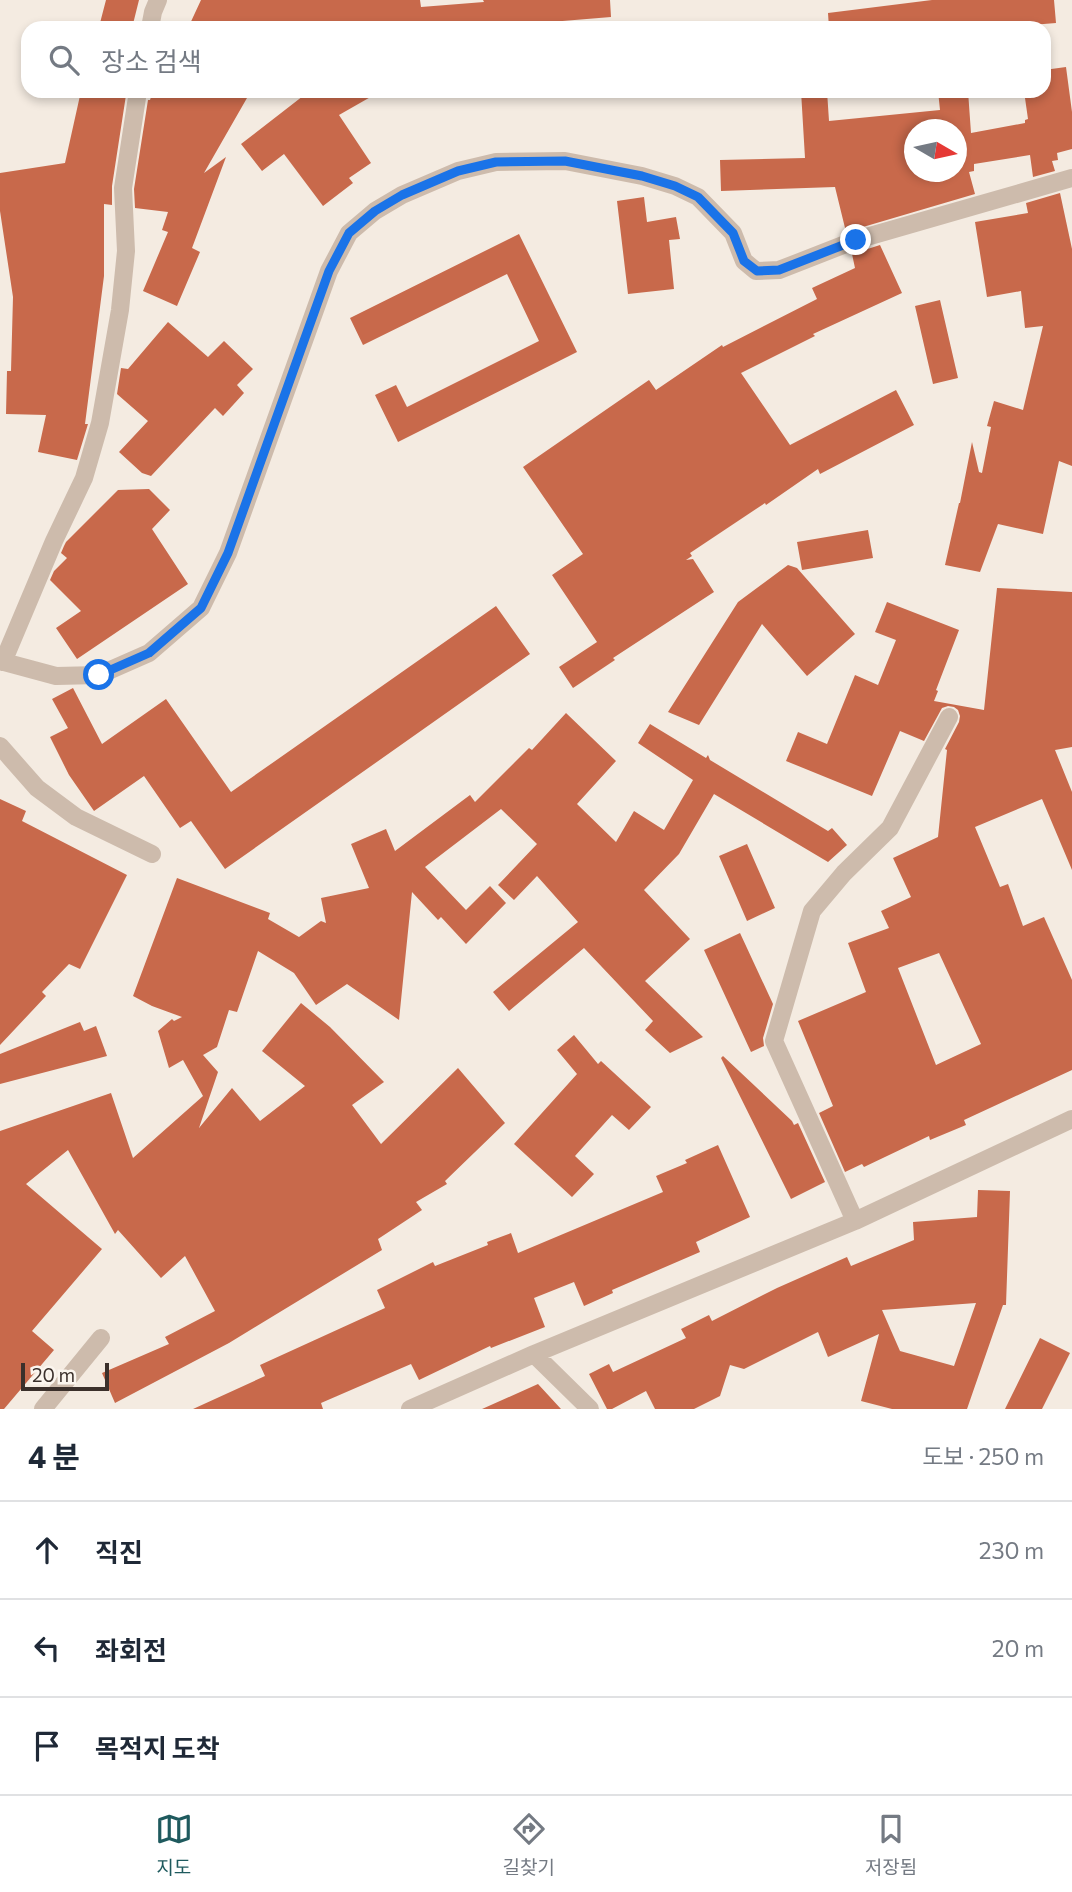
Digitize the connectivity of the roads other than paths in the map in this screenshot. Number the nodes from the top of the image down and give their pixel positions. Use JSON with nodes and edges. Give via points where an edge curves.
{"nodes":[{"id":1,"x":158,"y":0,"type":"edge"},
{"id":2,"x":151,"y":21,"type":"edge"},
{"id":3,"x":137,"y":98,"type":"edge"},
{"id":4,"x":1072,"y":178,"type":"edge"},
{"id":5,"x":1,"y":661,"type":"edge"},
{"id":6,"x":949,"y":717,"type":"dead end"},
{"id":7,"x":0,"y":746,"type":"edge"},
{"id":8,"x":152,"y":854,"type":"dead end"},
{"id":9,"x":1072,"y":1119,"type":"edge"},
{"id":10,"x":855,"y":1221,"type":"junction"},
{"id":11,"x":101,"y":1338,"type":"dead end"},
{"id":12,"x":534,"y":1354,"type":"junction"},
{"id":13,"x":43,"y":1409,"type":"edge"},
{"id":14,"x":410,"y":1409,"type":"edge"},
{"id":15,"x":590,"y":1409,"type":"edge"}],
"edges":[{"from":1,"to":2,"type":"street"},
{"from":3,"to":5,"type":"street","via":[[123,188],[126,251],[120,310],[100,423],[84,478]]},
{"from":4,"to":5,"type":"street","via":[[856,240],[779,270],[757,271],[744,261],[733,233],[698,197],[642,176],[565,161],[496,162],[458,171],[402,195],[349,233],[329,271],[228,553],[201,608],[149,653],[99,675],[56,676]]},
{"from":6,"to":10,"type":"street","via":[[890,828],[812,911],[774,1041]]},
{"from":7,"to":8,"type":"street","via":[[37,788],[76,817]]},
{"from":9,"to":10,"type":"street"},
{"from":10,"to":12,"type":"street"},
{"from":11,"to":13,"type":"street"},
{"from":12,"to":14,"type":"street"},
{"from":12,"to":15,"type":"street"}]}
